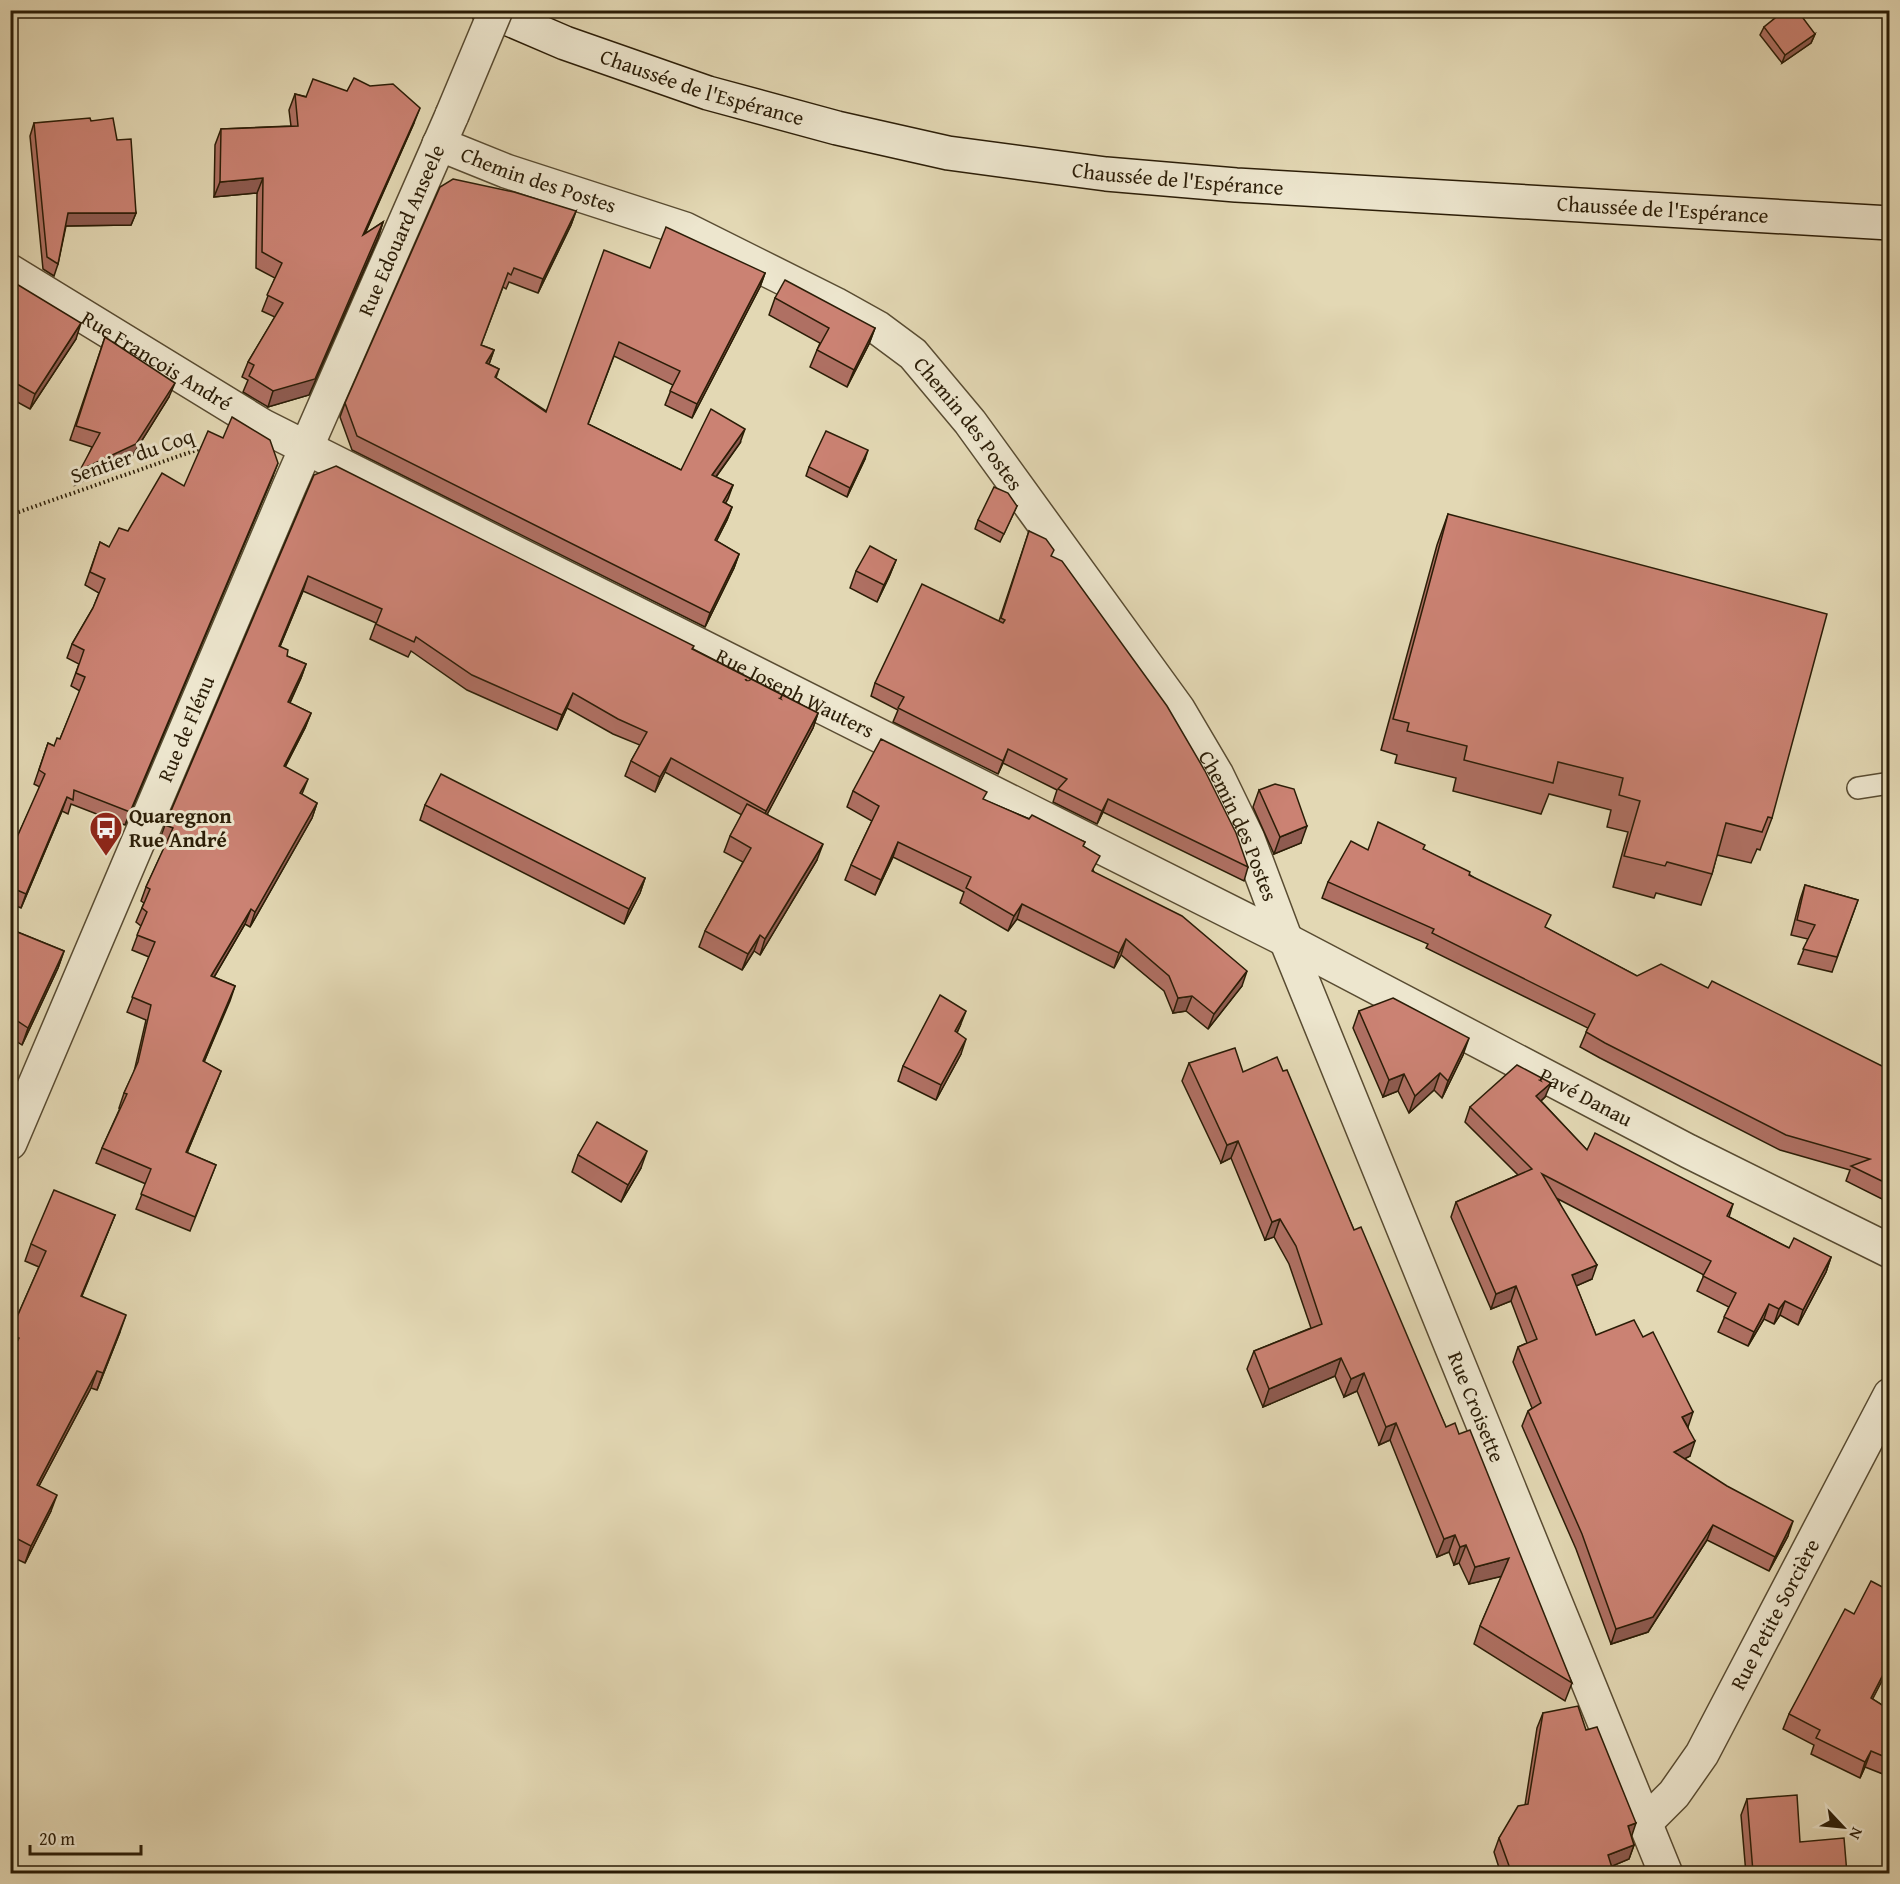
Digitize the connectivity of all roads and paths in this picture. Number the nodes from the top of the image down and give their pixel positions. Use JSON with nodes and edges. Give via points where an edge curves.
{"nodes":[{"id":1,"x":488,"y":10,"type":"edge"},
{"id":2,"x":496,"y":10,"type":"edge"},
{"id":3,"x":446,"y":129,"type":"junction"},
{"id":4,"x":1890,"y":223,"type":"edge"},
{"id":5,"x":10,"y":271,"type":"edge"},
{"id":6,"x":208,"y":446,"type":"edge"},
{"id":7,"x":306,"y":448,"type":"junction"},
{"id":8,"x":10,"y":515,"type":"edge"},
{"id":9,"x":1890,"y":783,"type":"edge"},
{"id":10,"x":1858,"y":788,"type":"dead end"},
{"id":11,"x":1286,"y":940,"type":"junction"},
{"id":12,"x":10,"y":1143,"type":"edge"},
{"id":13,"x":1890,"y":1251,"type":"edge"},
{"id":14,"x":1890,"y":1395,"type":"edge"},
{"id":15,"x":1646,"y":1822,"type":"junction"},
{"id":16,"x":1666,"y":1874,"type":"edge"}],
"edges":[{"from":1,"to":4,"type":"street","name":"Chaussée de l'Espérance","via":[[565,43],[708,93],[948,153],[1236,186]]},
{"from":2,"to":3,"type":"street","name":"Rue Edouard Anseele","bridge":true},
{"from":3,"to":7,"type":"street","name":"Rue Edouard Anseele"},
{"from":3,"to":11,"type":"street","name":"Chemin des Postes","via":[[506,171],[685,229],[835,304],[878,328],[913,354],[970,422],[1178,709],[1217,775],[1248,839]]},
{"from":5,"to":7,"type":"street","name":"Rue Francois André","via":[[263,426]]},
{"from":6,"to":8,"type":"path","name":"Sentier du Coq"},
{"from":7,"to":11,"type":"street","name":"Rue Joseph Wauters"},
{"from":7,"to":12,"type":"street","name":"Rue de Flénu"},
{"from":9,"to":10,"type":"lane"},
{"from":11,"to":13,"type":"street","name":"Pavé Danau","via":[[1688,1151]]},
{"from":11,"to":15,"type":"street","name":"Rue Croisette"},
{"from":14,"to":15,"type":"street","name":"Rue Petite Sorcière","via":[[1702,1754],[1674,1794]]},
{"from":15,"to":16,"type":"street","name":"Rue Croisette"}]}
